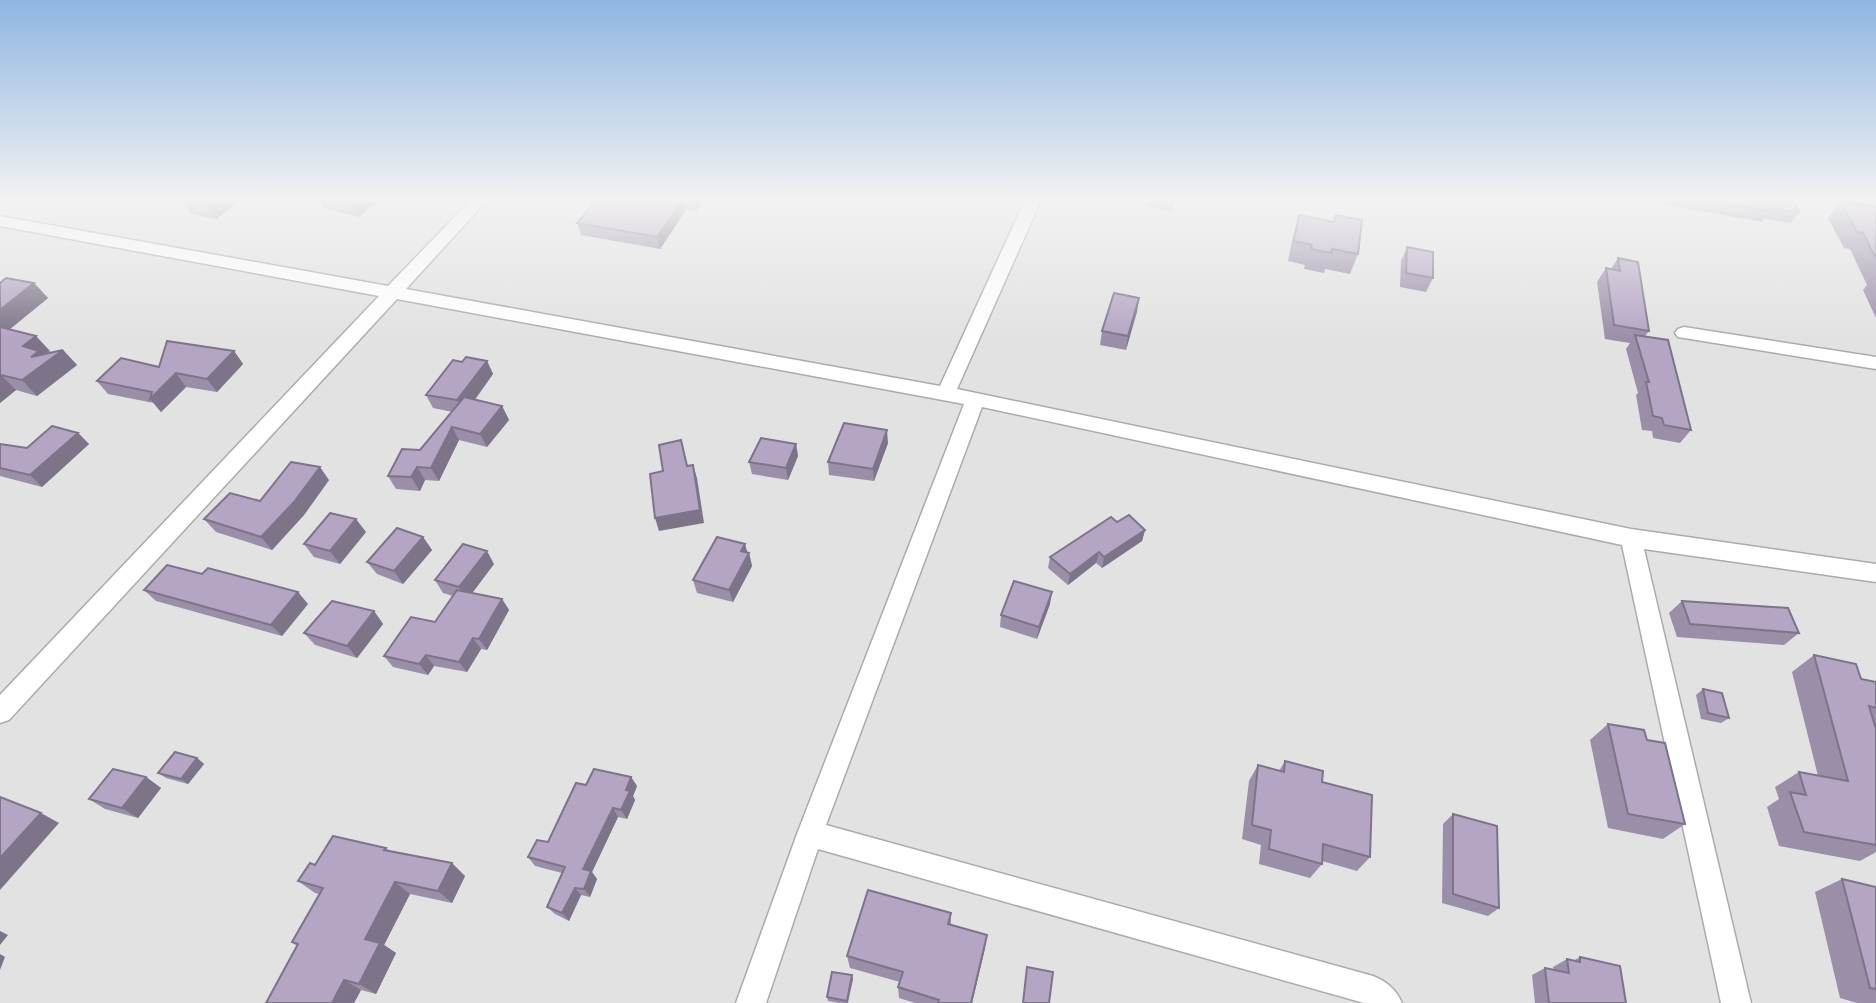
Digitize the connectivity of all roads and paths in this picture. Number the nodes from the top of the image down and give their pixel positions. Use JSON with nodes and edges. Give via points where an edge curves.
{"nodes":[{"id":1,"x":133,"y":245,"type":"edge"},
{"id":2,"x":436,"y":245,"type":"edge"},
{"id":3,"x":1013,"y":245,"type":"edge"},
{"id":4,"x":392,"y":291,"type":"junction"},
{"id":5,"x":1684,"y":332,"type":"dead end"},
{"id":6,"x":1876,"y":363,"type":"edge"},
{"id":7,"x":946,"y":393,"type":"junction"},
{"id":8,"x":975,"y":399,"type":"junction"},
{"id":9,"x":1631,"y":538,"type":"junction"},
{"id":10,"x":1876,"y":573,"type":"edge"},
{"id":11,"x":0,"y":712,"type":"edge"},
{"id":12,"x":810,"y":834,"type":"junction"},
{"id":13,"x":751,"y":1003,"type":"edge"},
{"id":14,"x":1387,"y":1003,"type":"edge"},
{"id":15,"x":1736,"y":1003,"type":"edge"}],
"edges":[{"from":1,"to":4,"type":"street"},
{"from":2,"to":4,"type":"street"},
{"from":3,"to":7,"type":"street"},
{"from":4,"to":7,"type":"street"},
{"from":4,"to":11,"type":"street"},
{"from":5,"to":6,"type":"street"},
{"from":7,"to":8,"type":"street"},
{"from":8,"to":9,"type":"street"},
{"from":8,"to":12,"type":"street"},
{"from":9,"to":10,"type":"street"},
{"from":9,"to":15,"type":"street"},
{"from":12,"to":13,"type":"street"},
{"from":12,"to":14,"type":"street","via":[[1373,990]]}]}
